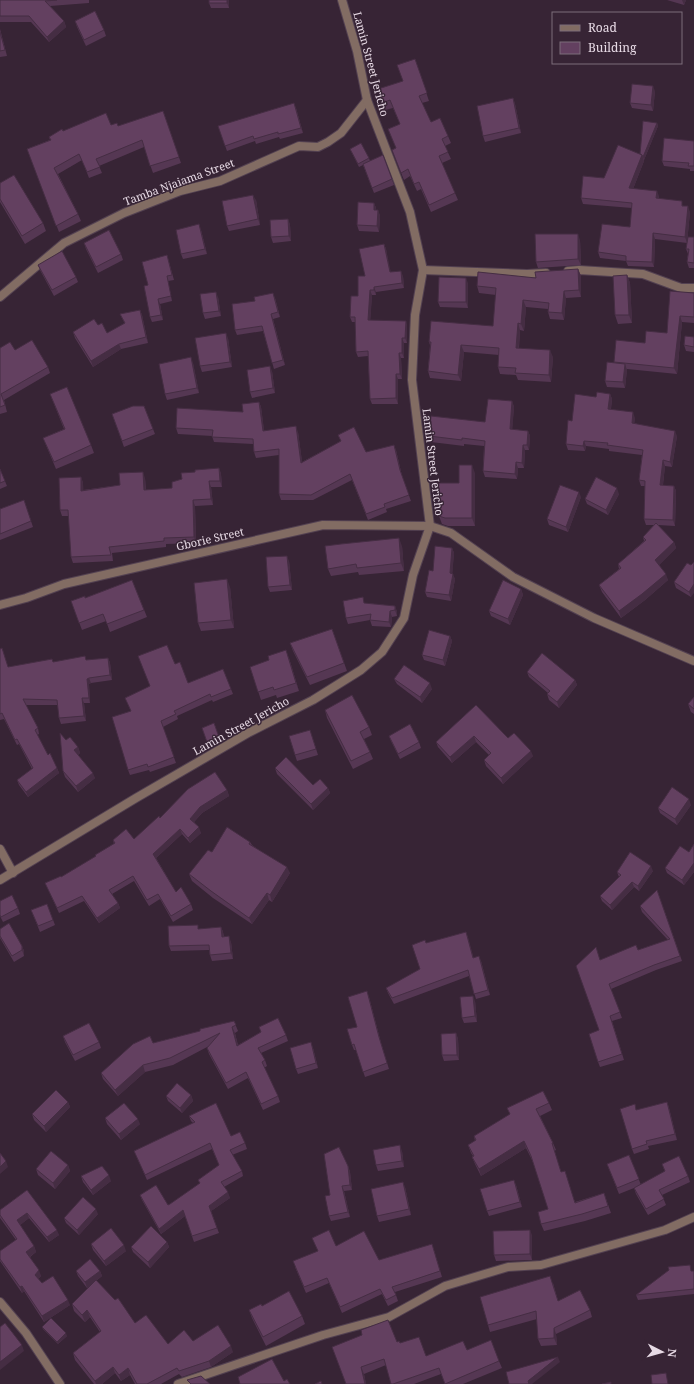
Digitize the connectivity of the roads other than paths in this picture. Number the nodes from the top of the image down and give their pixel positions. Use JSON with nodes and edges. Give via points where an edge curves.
{"nodes":[{"id":1,"x":342,"y":0,"type":"edge"},
{"id":2,"x":367,"y":100,"type":"junction"},
{"id":3,"x":423,"y":270,"type":"junction"},
{"id":4,"x":694,"y":288,"type":"edge"},
{"id":5,"x":0,"y":297,"type":"edge"},
{"id":6,"x":430,"y":526,"type":"junction"},
{"id":7,"x":0,"y":606,"type":"edge"},
{"id":8,"x":694,"y":661,"type":"edge"},
{"id":9,"x":0,"y":849,"type":"edge"},
{"id":10,"x":13,"y":873,"type":"junction"},
{"id":11,"x":0,"y":880,"type":"edge"},
{"id":12,"x":694,"y":1217,"type":"edge"},
{"id":13,"x":0,"y":1302,"type":"edge"},
{"id":14,"x":60,"y":1384,"type":"edge"},
{"id":15,"x":178,"y":1384,"type":"edge"}],
"edges":[{"from":1,"to":2,"type":"street","name":"Lamin Street Jericho","via":[[357,51]]},
{"from":2,"to":3,"type":"street","name":"Lamin Street Jericho","via":[[410,212]]},
{"from":2,"to":5,"type":"street","name":"Tamba Njaiama Street","via":[[341,133],[328,142],[318,147],[299,146],[220,181],[180,191],[124,213],[64,243]]},
{"from":3,"to":4,"type":"street","via":[[527,274],[579,270],[620,272],[643,274],[681,288]]},
{"from":3,"to":6,"type":"street","name":"Lamin Street Jericho","via":[[416,315],[412,380]]},
{"from":6,"to":7,"type":"street","name":"Gborie Street","via":[[323,525],[64,584]]},
{"from":6,"to":8,"type":"street","name":"Gborie Street","via":[[451,533],[513,577],[594,618]]},
{"from":6,"to":10,"type":"street","name":"Lamin Street Jericho","via":[[413,575],[404,618],[382,652],[361,670],[313,700],[248,733],[136,798]]},
{"from":9,"to":10,"type":"street"},
{"from":10,"to":11,"type":"street","name":"Lamin Street Jericho"},
{"from":12,"to":15,"type":"street","via":[[665,1230],[541,1265],[508,1267],[445,1286],[389,1317],[323,1335]]},
{"from":13,"to":14,"type":"street","via":[[26,1333]]}]}
